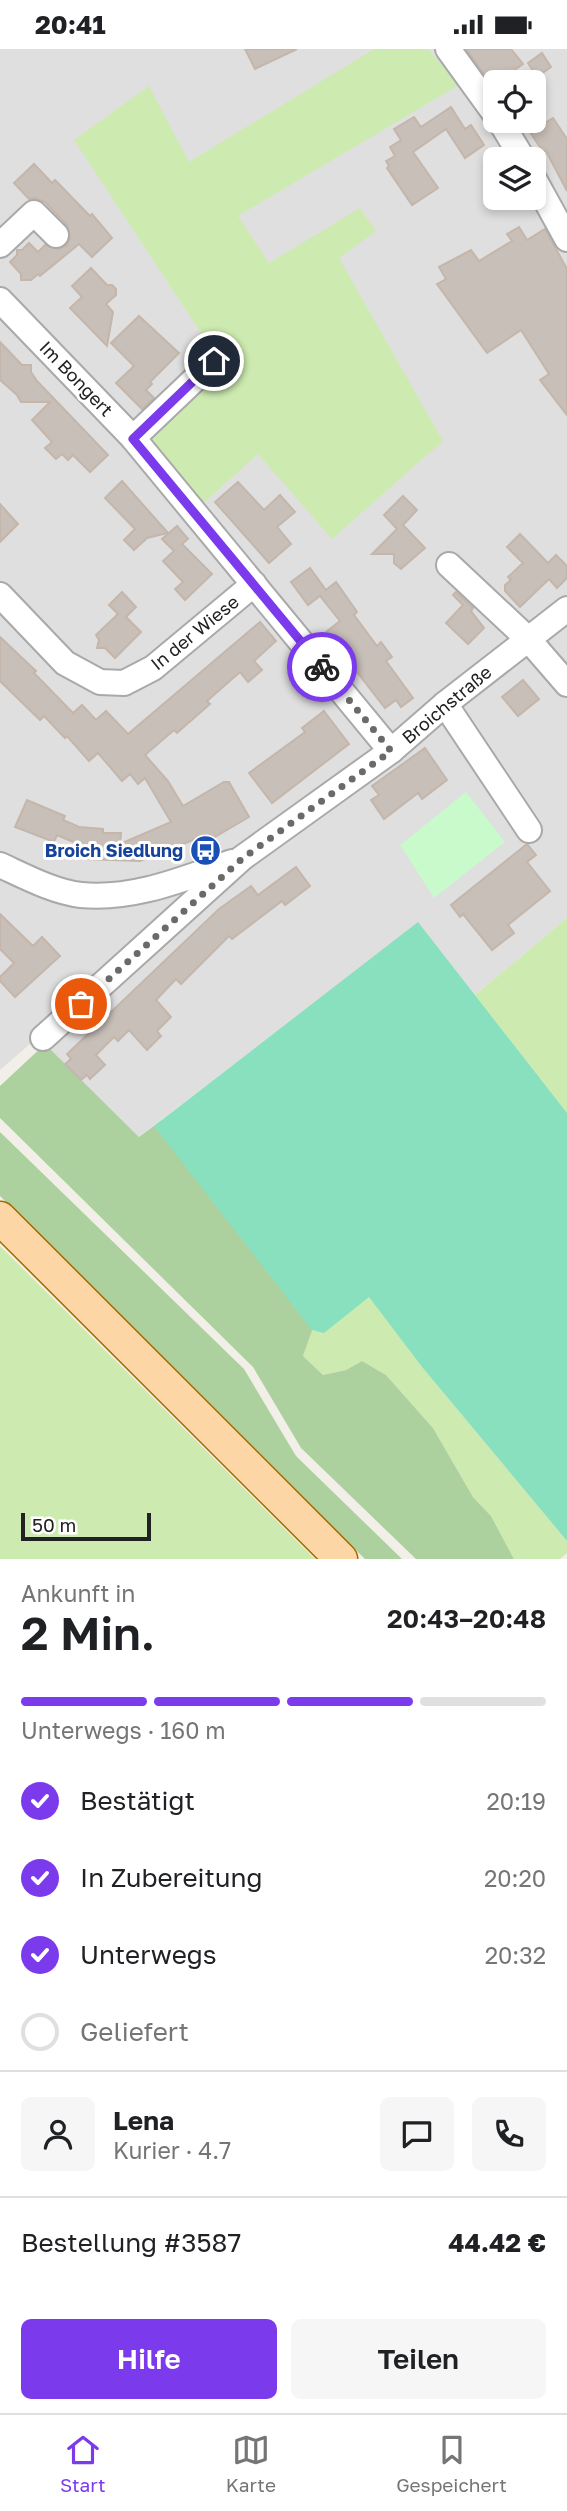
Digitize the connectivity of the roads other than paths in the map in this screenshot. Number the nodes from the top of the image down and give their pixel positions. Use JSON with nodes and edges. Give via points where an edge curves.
{"nodes":[{"id":1,"x":448,"y":49,"type":"edge"},
{"id":2,"x":483,"y":97,"type":"edge"},
{"id":3,"x":546,"y":201,"type":"edge"},
{"id":4,"x":56,"y":235,"type":"dead end"},
{"id":5,"x":567,"y":239,"type":"edge"},
{"id":6,"x":0,"y":245,"type":"edge"},
{"id":7,"x":0,"y":300,"type":"edge"},
{"id":8,"x":214,"y":361,"type":"dead end"},
{"id":9,"x":133,"y":439,"type":"junction"},
{"id":10,"x":449,"y":565,"type":"dead end"},
{"id":11,"x":254,"y":584,"type":"junction"},
{"id":12,"x":0,"y":595,"type":"edge"},
{"id":13,"x":567,"y":609,"type":"edge"},
{"id":14,"x":528,"y":639,"type":"junction"},
{"id":15,"x":567,"y":684,"type":"edge"},
{"id":16,"x":445,"y":704,"type":"junction"},
{"id":17,"x":391,"y":751,"type":"junction"},
{"id":18,"x":529,"y":830,"type":"dead end"},
{"id":19,"x":243,"y":858,"type":"junction"},
{"id":20,"x":0,"y":865,"type":"edge"},
{"id":21,"x":43,"y":1038,"type":"dead end"},
{"id":22,"x":0,"y":1218,"type":"edge"},
{"id":23,"x":341,"y":1559,"type":"edge"}],
"edges":[{"from":1,"to":2,"type":"street"},
{"from":3,"to":5,"type":"street"},
{"from":4,"to":6,"type":"street","via":[[34,213]]},
{"from":7,"to":9,"type":"street","name":"Im Bongert"},
{"from":8,"to":9,"type":"street"},
{"from":9,"to":11,"type":"street","name":"Im Bongert"},
{"from":10,"to":14,"type":"street"},
{"from":11,"to":12,"type":"street","name":"In der Wiese","via":[[153,669],[124,683],[100,682],[65,663]]},
{"from":11,"to":17,"type":"street","name":"Im Bongert"},
{"from":13,"to":14,"type":"street","name":"Broichstraße"},
{"from":14,"to":15,"type":"street"},
{"from":14,"to":16,"type":"street","name":"Broichstraße"},
{"from":16,"to":17,"type":"street","name":"Broichstraße"},
{"from":16,"to":18,"type":"street"},
{"from":17,"to":19,"type":"street","name":"Broichstraße"},
{"from":19,"to":20,"type":"street","via":[[149,891],[80,895]]},
{"from":19,"to":21,"type":"street","name":"Broichstraße"},
{"from":22,"to":23,"type":"main road"}]}
